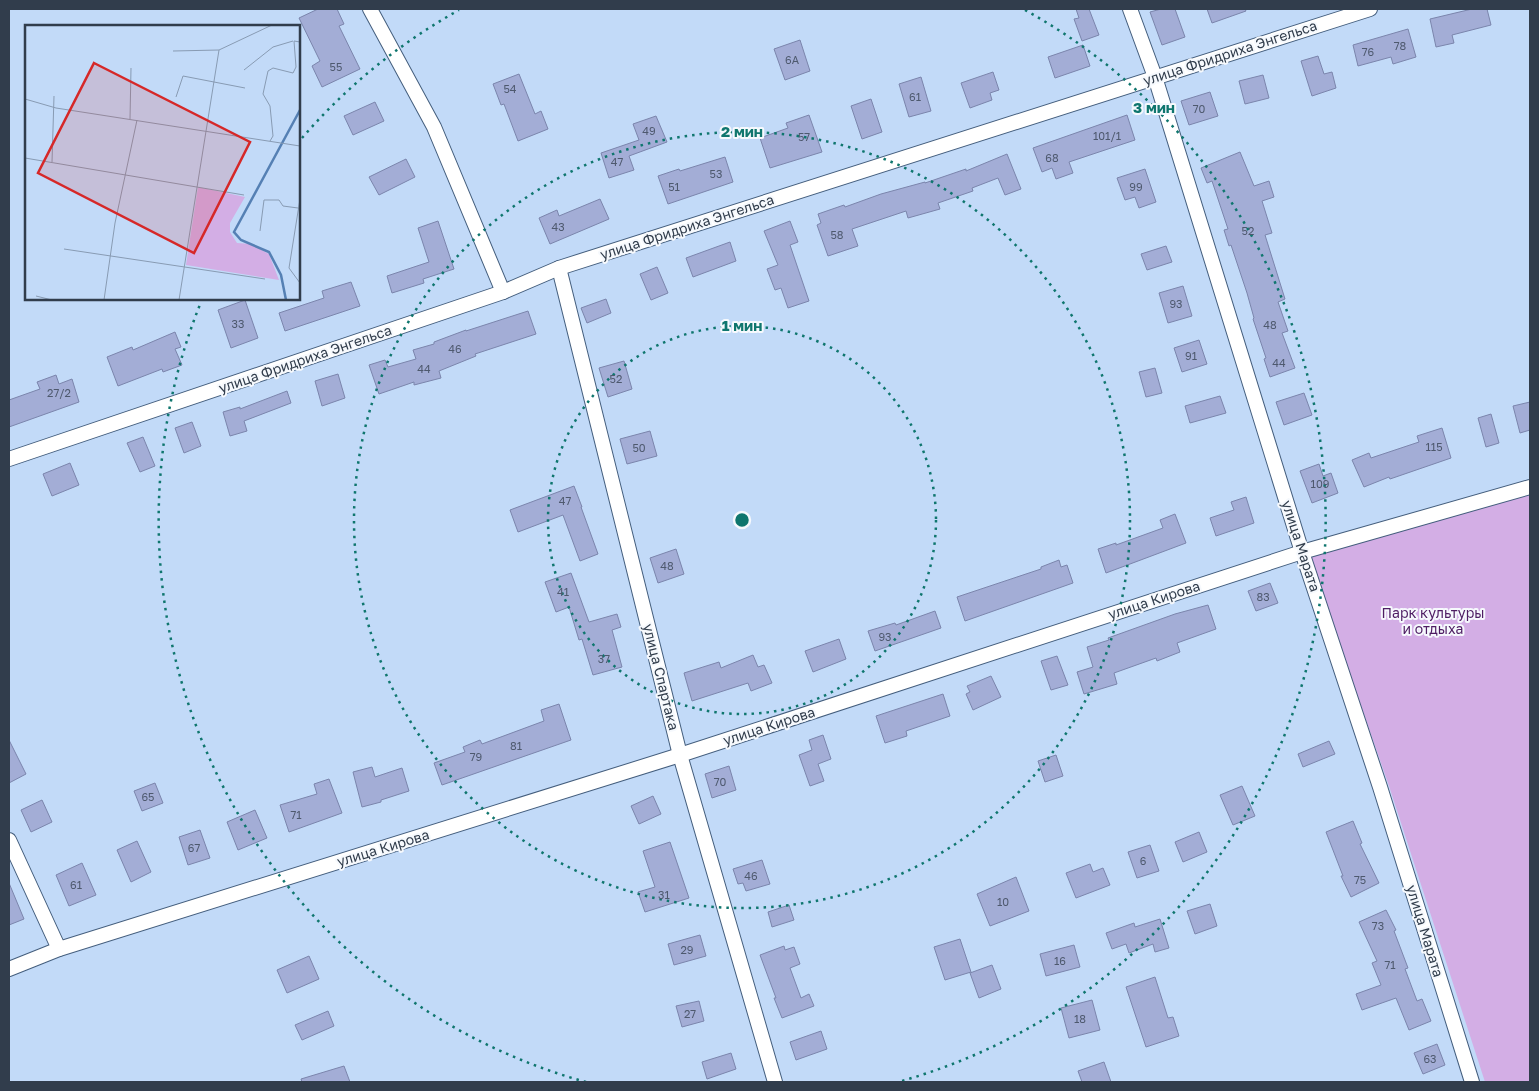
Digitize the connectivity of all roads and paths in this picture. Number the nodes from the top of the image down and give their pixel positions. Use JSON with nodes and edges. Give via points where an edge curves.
{"nodes":[{"id":1,"x":370,"y":9,"type":"edge"},
{"id":2,"x":1130,"y":9,"type":"edge"},
{"id":3,"x":1370,"y":9,"type":"edge"},
{"id":4,"x":1155,"y":77,"type":"junction"},
{"id":5,"x":559,"y":268,"type":"junction"},
{"id":6,"x":503,"y":292,"type":"junction"},
{"id":7,"x":9,"y":459,"type":"edge"},
{"id":8,"x":1530,"y":487,"type":"edge"},
{"id":9,"x":1302,"y":552,"type":"junction"},
{"id":10,"x":680,"y":755,"type":"junction"},
{"id":11,"x":9,"y":840,"type":"edge"},
{"id":12,"x":59,"y":949,"type":"junction"},
{"id":13,"x":9,"y":969,"type":"edge"},
{"id":14,"x":775,"y":1082,"type":"edge"},
{"id":15,"x":1472,"y":1082,"type":"edge"}],
"edges":[{"from":1,"to":6,"type":"street","via":[[434,127]]},
{"from":2,"to":4,"type":"street","name":"улица Марата"},
{"from":3,"to":4,"type":"street","name":"улица Фридриха Энгельса"},
{"from":4,"to":5,"type":"street","name":"улица Фридриха Энгельса"},
{"from":4,"to":9,"type":"street","name":"улица Марата"},
{"from":5,"to":6,"type":"street","name":"улица Фридриха Энгельса"},
{"from":5,"to":10,"type":"street","name":"улица Спартака"},
{"from":6,"to":7,"type":"street","name":"улица Фридриха Энгельса"},
{"from":8,"to":9,"type":"street","name":"улица Кирова"},
{"from":9,"to":10,"type":"street","name":"улица Кирова"},
{"from":9,"to":15,"type":"street","name":"улица Марата"},
{"from":10,"to":12,"type":"street","name":"улица Кирова"},
{"from":10,"to":14,"type":"street","name":"улица Спартака"},
{"from":11,"to":12,"type":"street"},
{"from":12,"to":13,"type":"street","name":"улица Кирова"}]}
